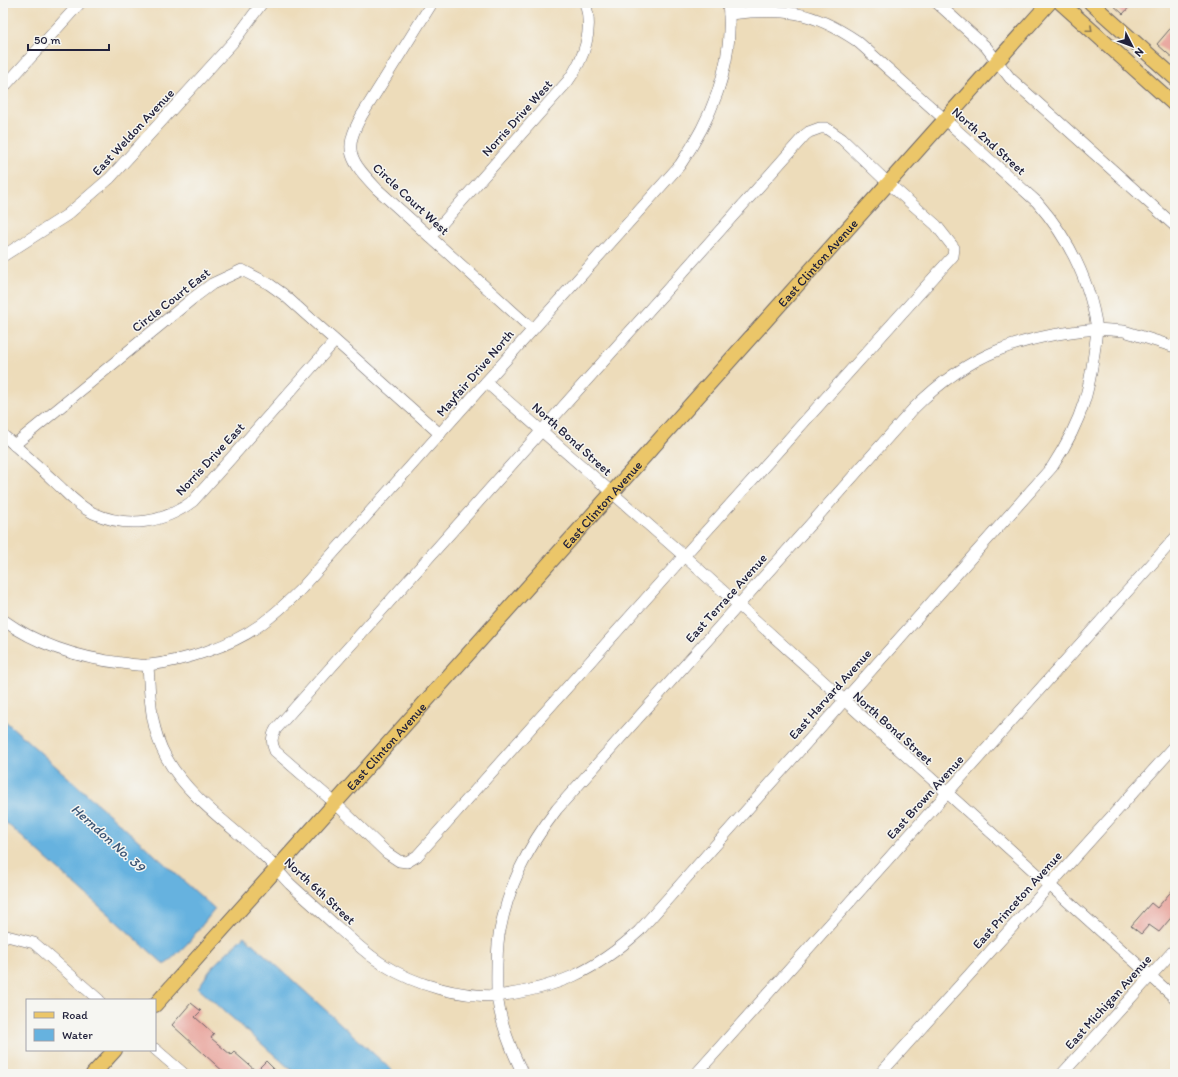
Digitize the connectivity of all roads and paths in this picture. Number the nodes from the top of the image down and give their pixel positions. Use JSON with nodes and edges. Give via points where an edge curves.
{"nodes":[{"id":1,"x":80,"y":3,"type":"edge"},
{"id":2,"x":262,"y":3,"type":"edge"},
{"id":3,"x":432,"y":3,"type":"edge"},
{"id":4,"x":585,"y":3,"type":"edge"},
{"id":5,"x":937,"y":3,"type":"edge"},
{"id":6,"x":1049,"y":3,"type":"edge"},
{"id":7,"x":1061,"y":3,"type":"edge"},
{"id":8,"x":1090,"y":3,"type":"edge"},
{"id":9,"x":728,"y":9,"type":"edge"},
{"id":10,"x":997,"y":61,"type":"junction"},
{"id":11,"x":1175,"y":78,"type":"edge"},
{"id":12,"x":3,"y":88,"type":"edge"},
{"id":13,"x":1175,"y":105,"type":"edge"},
{"id":14,"x":945,"y":120,"type":"junction"},
{"id":15,"x":888,"y":183,"type":"junction"},
{"id":16,"x":1175,"y":226,"type":"edge"},
{"id":17,"x":431,"y":236,"type":"junction"},
{"id":18,"x":3,"y":256,"type":"edge"},
{"id":19,"x":532,"y":329,"type":"junction"},
{"id":20,"x":1097,"y":329,"type":"junction"},
{"id":21,"x":335,"y":341,"type":"junction"},
{"id":22,"x":1175,"y":346,"type":"edge"},
{"id":23,"x":486,"y":382,"type":"junction"},
{"id":24,"x":542,"y":432,"type":"junction"},
{"id":25,"x":440,"y":434,"type":"junction"},
{"id":26,"x":3,"y":435,"type":"edge"},
{"id":27,"x":14,"y":445,"type":"junction"},
{"id":28,"x":612,"y":493,"type":"junction"},
{"id":29,"x":1175,"y":538,"type":"edge"},
{"id":30,"x":684,"y":556,"type":"junction"},
{"id":31,"x":739,"y":606,"type":"junction"},
{"id":32,"x":3,"y":620,"type":"edge"},
{"id":33,"x":148,"y":666,"type":"junction"},
{"id":34,"x":842,"y":701,"type":"junction"},
{"id":35,"x":1175,"y":746,"type":"edge"},
{"id":36,"x":946,"y":794,"type":"junction"},
{"id":37,"x":335,"y":804,"type":"junction"},
{"id":38,"x":277,"y":870,"type":"junction"},
{"id":39,"x":1048,"y":886,"type":"junction"},
{"id":40,"x":3,"y":935,"type":"edge"},
{"id":41,"x":1175,"y":949,"type":"edge"},
{"id":42,"x":1151,"y":977,"type":"junction"},
{"id":43,"x":497,"y":996,"type":"junction"},
{"id":44,"x":1175,"y":998,"type":"edge"},
{"id":45,"x":98,"y":999,"type":"edge"},
{"id":46,"x":156,"y":1004,"type":"edge"},
{"id":47,"x":156,"y":1050,"type":"edge"},
{"id":48,"x":114,"y":1051,"type":"edge"},
{"id":49,"x":93,"y":1074,"type":"edge"},
{"id":50,"x":184,"y":1074,"type":"edge"},
{"id":51,"x":523,"y":1074,"type":"edge"},
{"id":52,"x":696,"y":1074,"type":"edge"},
{"id":53,"x":880,"y":1074,"type":"edge"},
{"id":54,"x":1063,"y":1074,"type":"edge"}],
"edges":[{"from":1,"to":12,"type":"street"},
{"from":2,"to":18,"type":"street","name":"East Weldon Avenue","via":[[234,41],[110,178],[67,215]]},
{"from":3,"to":17,"type":"street","name":"Circle Court West","via":[[362,115],[354,130],[349,149],[365,176]]},
{"from":4,"to":17,"type":"street","name":"Norris Drive West","via":[[588,34],[586,48],[576,71]]},
{"from":5,"to":10,"type":"street","via":[[986,47]]},
{"from":6,"to":10,"type":"main road","name":"East Clinton Avenue"},
{"from":7,"to":13,"type":"main road","one_way":true},
{"from":8,"to":11,"type":"main road"},
{"from":9,"to":14,"type":"street","name":"North 2nd Street","via":[[790,11],[825,22],[857,41]]},
{"from":9,"to":19,"type":"street","name":"Mayfair Drive North","via":[[728,43],[720,87],[705,124],[689,152]]},
{"from":10,"to":14,"type":"main road","name":"East Clinton Avenue"},
{"from":10,"to":16,"type":"street","via":[[1010,78]]},
{"from":14,"to":15,"type":"main road","name":"East Clinton Avenue"},
{"from":14,"to":20,"type":"street","name":"North 2nd Street","via":[[1037,202],[1052,220],[1072,251],[1081,271],[1094,307]]},
{"from":15,"to":24,"type":"street","via":[[831,131],[820,128],[809,132]]},
{"from":15,"to":28,"type":"main road","name":"East Clinton Avenue"},
{"from":15,"to":30,"type":"street","via":[[936,225],[954,248],[953,256]]},
{"from":17,"to":19,"type":"street","name":"Circle Court West"},
{"from":19,"to":23,"type":"street","name":"Mayfair Drive North"},
{"from":20,"to":22,"type":"street","via":[[1124,331]]},
{"from":20,"to":31,"type":"street","name":"East Terrace Avenue","via":[[1024,341],[984,355],[931,390]]},
{"from":20,"to":34,"type":"street","name":"East Harvard Avenue","via":[[1091,380],[1084,404],[1069,441],[1052,467]]},
{"from":21,"to":25,"type":"street","name":"Circle Court East"},
{"from":21,"to":27,"type":"street","name":"Circle Court East","via":[[283,294],[242,270],[212,284],[192,298]]},
{"from":21,"to":27,"type":"street","name":"Norris Drive East","via":[[202,492],[169,516],[153,521],[136,522],[121,521],[93,513],[78,503]]},
{"from":23,"to":24,"type":"street","name":"North Bond Street"},
{"from":23,"to":25,"type":"street","name":"Mayfair Drive North"},
{"from":24,"to":28,"type":"street","name":"North Bond Street"},
{"from":24,"to":37,"type":"street","via":[[272,735],[275,751]]},
{"from":25,"to":33,"type":"street","name":"Mayfair Drive North","via":[[301,589],[265,621],[224,644]]},
{"from":26,"to":27,"type":"street","name":"Norris Drive East"},
{"from":28,"to":30,"type":"street","name":"North Bond Street"},
{"from":28,"to":37,"type":"main road","name":"East Clinton Avenue"},
{"from":29,"to":36,"type":"street","name":"East Brown Avenue"},
{"from":30,"to":31,"type":"street","name":"North Bond Street"},
{"from":30,"to":37,"type":"street","via":[[413,860],[399,861]]},
{"from":31,"to":34,"type":"street","name":"North Bond Street"},
{"from":31,"to":43,"type":"street","name":"East Terrace Avenue","via":[[558,809],[528,850],[510,893],[499,937]]},
{"from":32,"to":33,"type":"street","name":"Mayfair Drive North","via":[[17,630],[64,651],[110,662]]},
{"from":33,"to":38,"type":"street","name":"North 6th Street","via":[[152,721],[169,762],[195,795]]},
{"from":34,"to":36,"type":"street","name":"North Bond Street"},
{"from":34,"to":43,"type":"street","name":"East Harvard Avenue","via":[[639,931],[619,949],[595,965],[551,986]]},
{"from":35,"to":39,"type":"street","name":"East Princeton Avenue"},
{"from":36,"to":39,"type":"street","name":"North Bond Street"},
{"from":36,"to":52,"type":"street","name":"East Brown Avenue"},
{"from":37,"to":38,"type":"main road","name":"East Clinton Avenue"},
{"from":38,"to":43,"type":"street","name":"North 6th Street","via":[[360,947],[385,966],[421,983],[442,989],[463,994]]},
{"from":38,"to":46,"type":"main road","name":"East Clinton Avenue"},
{"from":39,"to":42,"type":"street","name":"North Bond Street"},
{"from":39,"to":53,"type":"street","name":"East Princeton Avenue"},
{"from":40,"to":45,"type":"street","via":[[34,943]]},
{"from":41,"to":42,"type":"street","name":"East Michigan Avenue"},
{"from":42,"to":44,"type":"street","name":"North Bond Street"},
{"from":42,"to":54,"type":"street","name":"East Michigan Avenue"},
{"from":43,"to":51,"type":"street","via":[[506,1036]]},
{"from":47,"to":50,"type":"street"},
{"from":48,"to":49,"type":"main road"}]}
